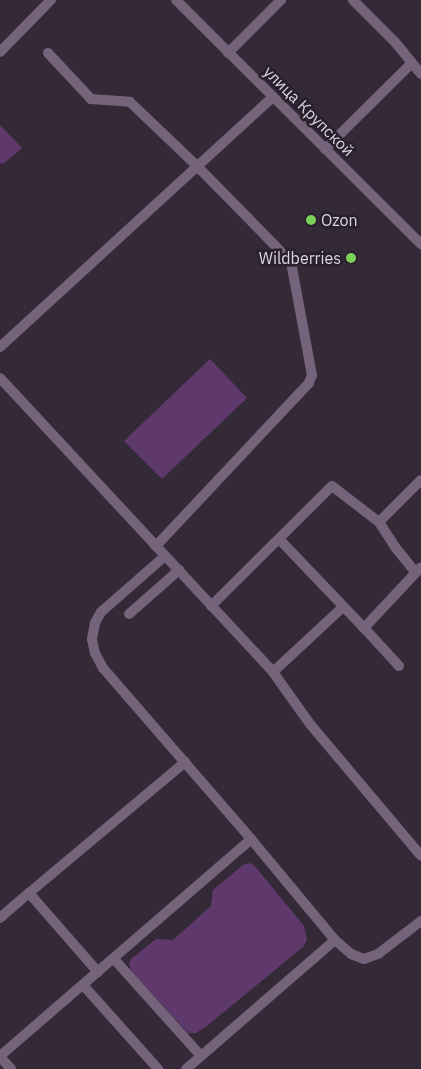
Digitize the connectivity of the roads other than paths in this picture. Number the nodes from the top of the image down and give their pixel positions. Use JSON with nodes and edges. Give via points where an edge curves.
{"nodes":[{"id":1,"x":51,"y":0,"type":"edge"},
{"id":2,"x":176,"y":0,"type":"edge"},
{"id":3,"x":281,"y":0,"type":"edge"},
{"id":4,"x":353,"y":0,"type":"edge"},
{"id":5,"x":0,"y":52,"type":"edge"},
{"id":6,"x":48,"y":53,"type":"dead end"},
{"id":7,"x":228,"y":53,"type":"junction"},
{"id":8,"x":411,"y":64,"type":"junction"},
{"id":9,"x":421,"y":74,"type":"edge"},
{"id":10,"x":274,"y":97,"type":"junction"},
{"id":11,"x":325,"y":149,"type":"junction"},
{"id":12,"x":198,"y":167,"type":"junction"},
{"id":13,"x":421,"y":244,"type":"edge"},
{"id":14,"x":0,"y":347,"type":"edge"},
{"id":15,"x":0,"y":378,"type":"edge"},
{"id":16,"x":421,"y":480,"type":"edge"},
{"id":17,"x":379,"y":522,"type":"junction"},
{"id":18,"x":280,"y":540,"type":"junction"},
{"id":19,"x":156,"y":546,"type":"junction"},
{"id":20,"x":165,"y":556,"type":"junction"},
{"id":21,"x":179,"y":570,"type":"junction"},
{"id":22,"x":418,"y":570,"type":"edge"},
{"id":23,"x":212,"y":606,"type":"junction"},
{"id":24,"x":343,"y":607,"type":"junction"},
{"id":25,"x":129,"y":614,"type":"dead end"},
{"id":26,"x":364,"y":628,"type":"junction"},
{"id":27,"x":399,"y":666,"type":"dead end"},
{"id":28,"x":273,"y":672,"type":"junction"},
{"id":29,"x":185,"y":762,"type":"junction"},
{"id":30,"x":252,"y":839,"type":"junction"},
{"id":31,"x":421,"y":856,"type":"edge"},
{"id":32,"x":29,"y":893,"type":"junction"},
{"id":33,"x":0,"y":918,"type":"edge"},
{"id":34,"x":421,"y":921,"type":"edge"},
{"id":35,"x":335,"y":940,"type":"junction"},
{"id":36,"x":114,"y":959,"type":"junction"},
{"id":37,"x":98,"y":972,"type":"junction"},
{"id":38,"x":83,"y":985,"type":"junction"},
{"id":39,"x":0,"y":1056,"type":"edge"},
{"id":40,"x":201,"y":1056,"type":"junction"},
{"id":41,"x":11,"y":1069,"type":"edge"},
{"id":42,"x":158,"y":1069,"type":"edge"},
{"id":43,"x":186,"y":1069,"type":"edge"}],
"edges":[{"from":1,"to":5,"type":"street"},
{"from":2,"to":7,"type":"street","name":"улица Крупской"},
{"from":3,"to":7,"type":"street"},
{"from":4,"to":8,"type":"street","via":[[395,42]]},
{"from":6,"to":12,"type":"street","via":[[91,99],[130,102]]},
{"from":7,"to":10,"type":"street","name":"улица Крупской"},
{"from":8,"to":9,"type":"street"},
{"from":8,"to":11,"type":"street"},
{"from":10,"to":11,"type":"street","name":"улица Крупской"},
{"from":10,"to":12,"type":"street"},
{"from":11,"to":13,"type":"street","name":"улица Крупской"},
{"from":12,"to":14,"type":"street"},
{"from":12,"to":19,"type":"street","via":[[291,262],[312,375],[287,408]]},
{"from":15,"to":19,"type":"street"},
{"from":16,"to":17,"type":"street"},
{"from":17,"to":18,"type":"street","via":[[332,486]]},
{"from":17,"to":22,"type":"street","via":[[395,547]]},
{"from":18,"to":23,"type":"street"},
{"from":18,"to":24,"type":"street"},
{"from":19,"to":20,"type":"street"},
{"from":20,"to":21,"type":"street"},
{"from":20,"to":29,"type":"street","via":[[101,612],[92,639],[103,668]]},
{"from":21,"to":23,"type":"street"},
{"from":21,"to":25,"type":"street"},
{"from":22,"to":26,"type":"street"},
{"from":23,"to":28,"type":"street"},
{"from":24,"to":26,"type":"street"},
{"from":24,"to":28,"type":"street"},
{"from":26,"to":27,"type":"street"},
{"from":28,"to":31,"type":"street","via":[[310,724]]},
{"from":29,"to":30,"type":"street"},
{"from":29,"to":32,"type":"street"},
{"from":30,"to":35,"type":"street"},
{"from":30,"to":36,"type":"street"},
{"from":32,"to":33,"type":"street"},
{"from":32,"to":37,"type":"street"},
{"from":34,"to":35,"type":"street","via":[[378,954],[364,959],[351,954]]},
{"from":35,"to":40,"type":"street"},
{"from":36,"to":37,"type":"street"},
{"from":36,"to":40,"type":"street"},
{"from":37,"to":38,"type":"street"},
{"from":38,"to":39,"type":"street"},
{"from":38,"to":42,"type":"street"},
{"from":39,"to":41,"type":"street"},
{"from":40,"to":43,"type":"street"}]}
